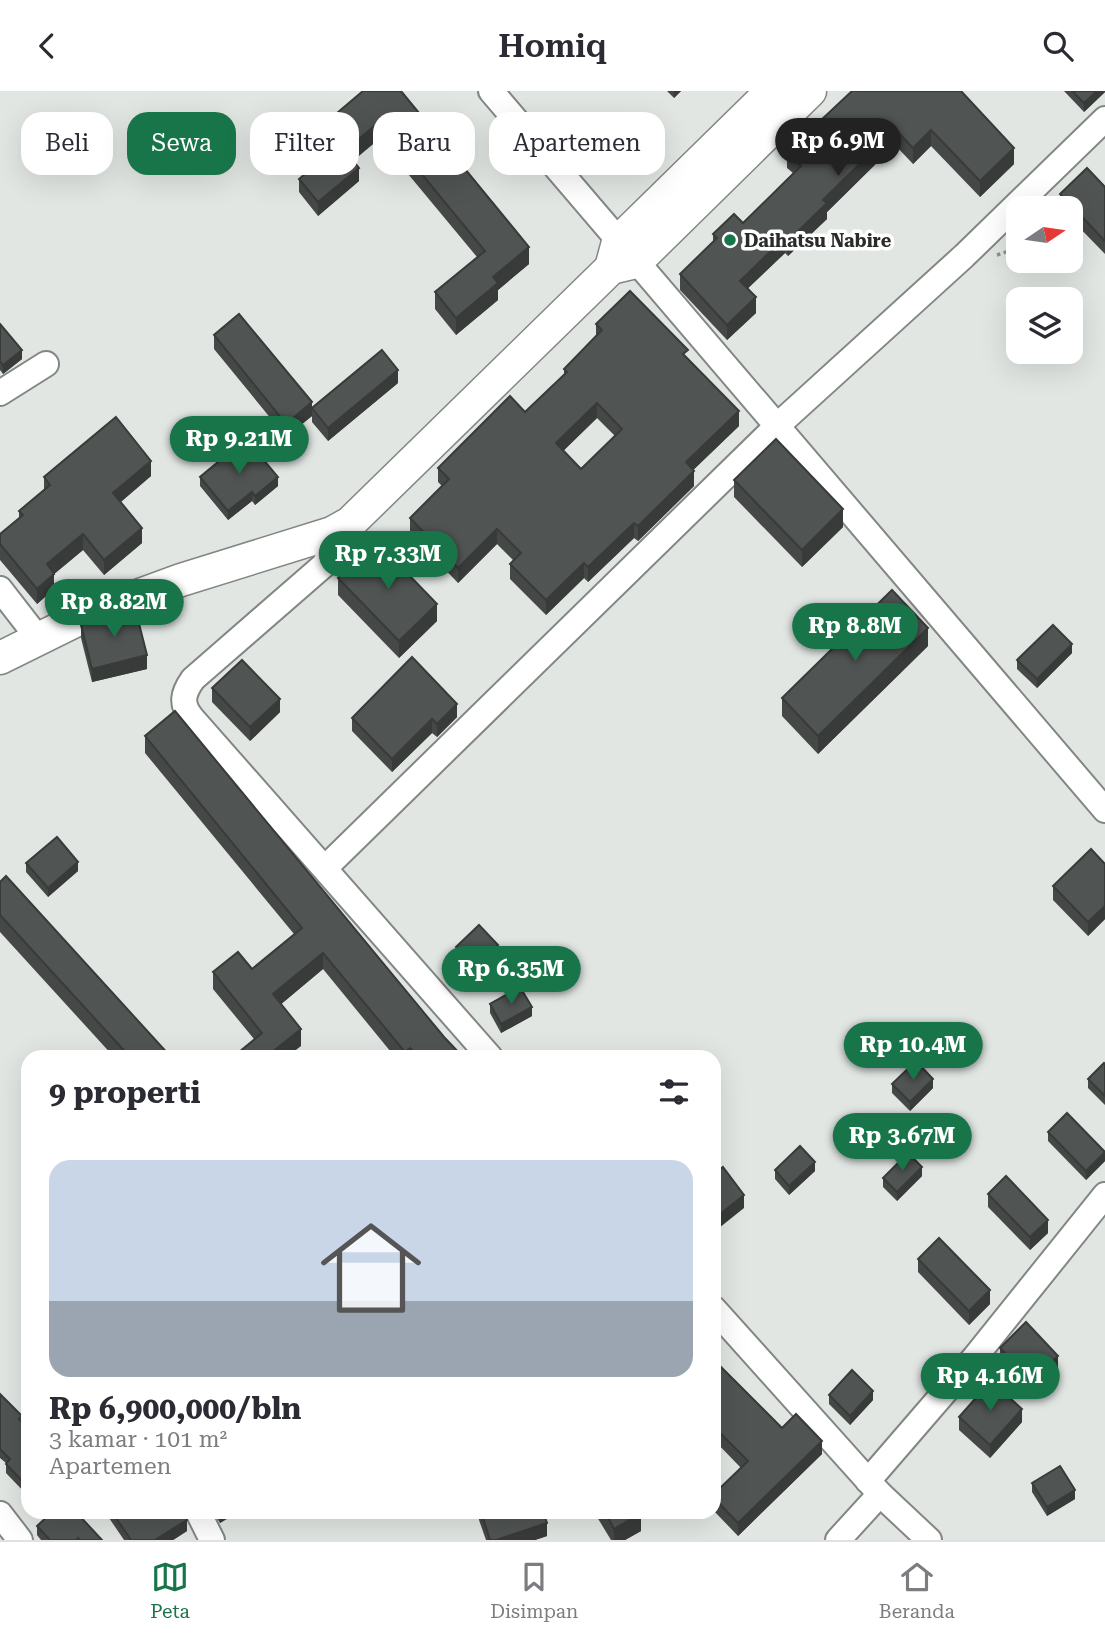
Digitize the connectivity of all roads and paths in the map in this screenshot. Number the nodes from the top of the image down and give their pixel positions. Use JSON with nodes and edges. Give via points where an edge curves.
{"nodes":[{"id":1,"x":491,"y":91,"type":"edge"},
{"id":2,"x":772,"y":91,"type":"edge"},
{"id":3,"x":810,"y":91,"type":"edge"},
{"id":4,"x":1105,"y":119,"type":"edge"},
{"id":5,"x":622,"y":257,"type":"junction"},
{"id":6,"x":46,"y":365,"type":"dead end"},
{"id":7,"x":0,"y":393,"type":"edge"},
{"id":8,"x":778,"y":425,"type":"junction"},
{"id":9,"x":343,"y":527,"type":"junction"},
{"id":10,"x":0,"y":589,"type":"edge"},
{"id":11,"x":38,"y":638,"type":"junction"},
{"id":12,"x":0,"y":658,"type":"edge"},
{"id":13,"x":1105,"y":810,"type":"edge"},
{"id":14,"x":324,"y":868,"type":"junction"},
{"id":15,"x":484,"y":1050,"type":"edge"},
{"id":16,"x":1105,"y":1195,"type":"edge"},
{"id":17,"x":721,"y":1317,"type":"edge"},
{"id":18,"x":874,"y":1488,"type":"junction"},
{"id":19,"x":0,"y":1514,"type":"edge"},
{"id":20,"x":202,"y":1519,"type":"edge"},
{"id":21,"x":20,"y":1540,"type":"edge"},
{"id":22,"x":212,"y":1540,"type":"edge"},
{"id":23,"x":838,"y":1540,"type":"edge"},
{"id":24,"x":929,"y":1540,"type":"edge"}],
"edges":[{"from":1,"to":5,"type":"street"},
{"from":2,"to":5,"type":"main road"},
{"from":3,"to":5,"type":"main road"},
{"from":4,"to":8,"type":"street"},
{"from":5,"to":8,"type":"street"},
{"from":5,"to":9,"type":"main road"},
{"from":6,"to":7,"type":"street"},
{"from":8,"to":13,"type":"street"},
{"from":8,"to":14,"type":"street"},
{"from":9,"to":11,"type":"main road","via":[[150,591]]},
{"from":9,"to":14,"type":"street","via":[[324,565],[193,679],[183,699],[192,719]]},
{"from":10,"to":11,"type":"street"},
{"from":11,"to":12,"type":"main road"},
{"from":14,"to":15,"type":"street"},
{"from":16,"to":18,"type":"street"},
{"from":17,"to":18,"type":"street"},
{"from":18,"to":23,"type":"street"},
{"from":18,"to":24,"type":"street"},
{"from":19,"to":21,"type":"street"},
{"from":20,"to":22,"type":"street"}]}
